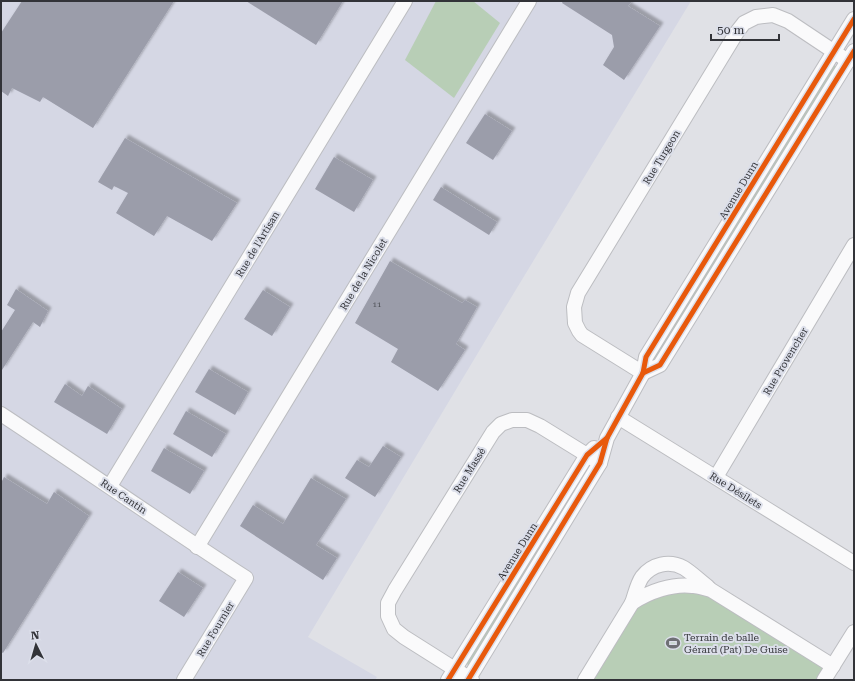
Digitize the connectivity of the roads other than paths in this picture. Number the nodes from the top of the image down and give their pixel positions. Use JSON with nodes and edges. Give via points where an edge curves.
{"nodes":[{"id":1,"x":405,"y":1,"type":"edge"},
{"id":2,"x":529,"y":1,"type":"edge"},
{"id":3,"x":854,"y":19,"type":"edge"},
{"id":4,"x":834,"y":51,"type":"junction"},
{"id":5,"x":851,"y":56,"type":"edge"},
{"id":6,"x":854,"y":245,"type":"edge"},
{"id":7,"x":643,"y":373,"type":"junction"},
{"id":8,"x":1,"y":414,"type":"edge"},
{"id":9,"x":618,"y":417,"type":"junction"},
{"id":10,"x":607,"y":438,"type":"junction"},
{"id":11,"x":587,"y":455,"type":"junction"},
{"id":12,"x":600,"y":463,"type":"junction"},
{"id":13,"x":716,"y":477,"type":"junction"},
{"id":14,"x":110,"y":486,"type":"junction"},
{"id":15,"x":197,"y":547,"type":"junction"},
{"id":16,"x":854,"y":563,"type":"edge"},
{"id":17,"x":246,"y":578,"type":"joint"},
{"id":18,"x":711,"y":590,"type":"junction"},
{"id":19,"x":632,"y":603,"type":"junction"},
{"id":20,"x":854,"y":632,"type":"edge"},
{"id":21,"x":833,"y":666,"type":"junction"},
{"id":22,"x":451,"y":675,"type":"edge"},
{"id":23,"x":470,"y":679,"type":"edge"},
{"id":24,"x":184,"y":680,"type":"edge"},
{"id":25,"x":585,"y":680,"type":"edge"},
{"id":26,"x":824,"y":680,"type":"edge"}],
"edges":[{"from":1,"to":14,"type":"street","name":"Rue de l'Artisan"},
{"from":2,"to":15,"type":"street","name":"Rue de la Nicolet"},
{"from":3,"to":4,"type":"street","name":"Avenue Dunn"},
{"from":4,"to":5,"type":"street","name":"Rue Turgeon"},
{"from":4,"to":7,"type":"street","name":"Avenue Dunn","via":[[646,357]]},
{"from":4,"to":7,"type":"street","name":"Rue Turgeon","via":[[773,14],[756,16],[744,23],[578,293],[574,307],[575,323],[582,335]]},
{"from":5,"to":7,"type":"street","via":[[660,366]]},
{"from":6,"to":13,"type":"street","name":"Rue Provencher"},
{"from":7,"to":9,"type":"street","name":"Avenue Dunn"},
{"from":8,"to":14,"type":"street","name":"Rue Cantin"},
{"from":9,"to":10,"type":"street","name":"Avenue Dunn"},
{"from":9,"to":13,"type":"street","name":"Rue Désilets"},
{"from":10,"to":11,"type":"street","name":"Avenue Dunn"},
{"from":10,"to":12,"type":"street","name":"Avenue Dunn"},
{"from":11,"to":12,"type":"street","name":"Rue Massé"},
{"from":11,"to":22,"type":"street","name":"Avenue Dunn"},
{"from":11,"to":22,"type":"street","name":"Rue Massé","via":[[527,420],[512,420],[501,424],[493,432],[395,590],[388,603],[388,616],[394,629]]},
{"from":12,"to":23,"type":"street","name":"Avenue Dunn"},
{"from":13,"to":16,"type":"street","name":"Rue Désilets"},
{"from":14,"to":15,"type":"street","name":"Rue Cantin"},
{"from":15,"to":17,"type":"street","name":"Rue Cantin"},
{"from":17,"to":24,"type":"street","name":"Rue Fournier"},
{"from":18,"to":19,"type":"street","via":[[692,585],[674,587],[642,596]]},
{"from":18,"to":19,"type":"street","via":[[684,568],[659,565],[654,566],[642,577]]},
{"from":18,"to":21,"type":"street"},
{"from":19,"to":25,"type":"street"},
{"from":20,"to":21,"type":"street"},
{"from":21,"to":26,"type":"street"},
{"from":22,"to":23,"type":"street"}]}
